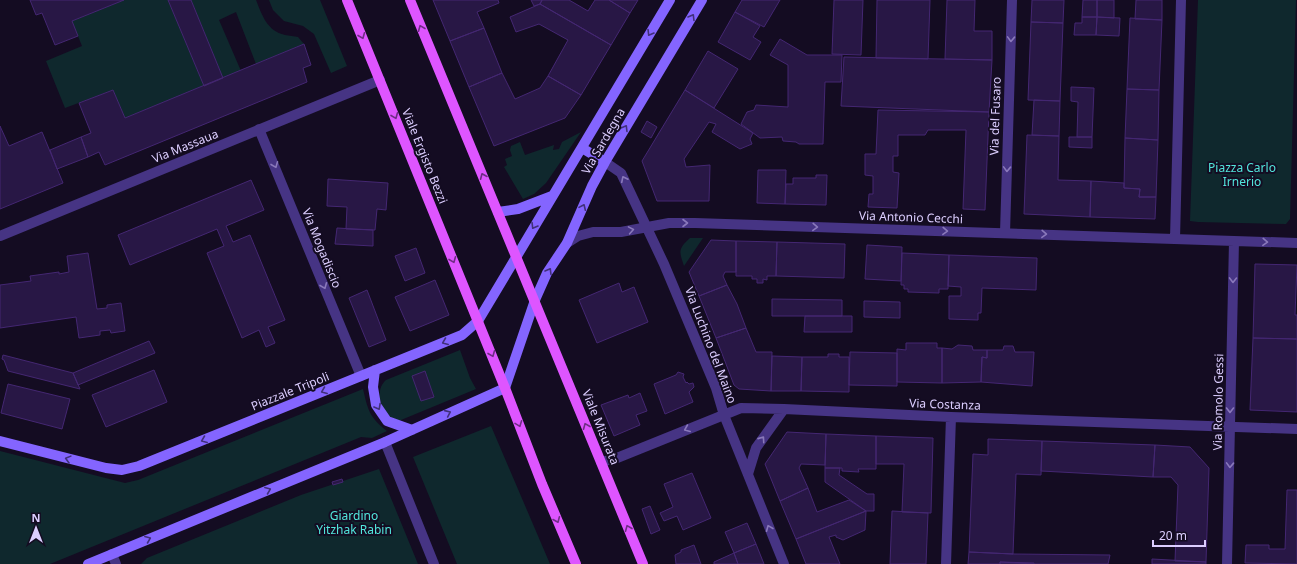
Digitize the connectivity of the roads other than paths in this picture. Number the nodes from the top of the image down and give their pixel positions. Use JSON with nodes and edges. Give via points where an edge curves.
{"nodes":[{"id":1,"x":347,"y":0,"type":"edge"},
{"id":2,"x":410,"y":0,"type":"edge"},
{"id":3,"x":670,"y":0,"type":"edge"},
{"id":4,"x":702,"y":0,"type":"edge"},
{"id":5,"x":1012,"y":0,"type":"edge"},
{"id":6,"x":1181,"y":0,"type":"edge"},
{"id":7,"x":380,"y":80,"type":"junction"},
{"id":8,"x":259,"y":129,"type":"junction"},
{"id":9,"x":582,"y":148,"type":"junction"},
{"id":10,"x":605,"y":162,"type":"junction"},
{"id":11,"x":552,"y":196,"type":"junction"},
{"id":12,"x":498,"y":212,"type":"junction"},
{"id":13,"x":646,"y":227,"type":"junction"},
{"id":14,"x":1005,"y":232,"type":"junction"},
{"id":15,"x":0,"y":236,"type":"edge"},
{"id":16,"x":1175,"y":239,"type":"junction"},
{"id":17,"x":1234,"y":241,"type":"junction"},
{"id":18,"x":567,"y":243,"type":"junction"},
{"id":19,"x":1297,"y":243,"type":"edge"},
{"id":20,"x":516,"y":256,"type":"junction"},
{"id":21,"x":535,"y":300,"type":"junction"},
{"id":22,"x":478,"y":321,"type":"junction"},
{"id":23,"x":375,"y":370,"type":"junction"},
{"id":24,"x":361,"y":376,"type":"junction"},
{"id":25,"x":505,"y":388,"type":"junction"},
{"id":26,"x":784,"y":409,"type":"junction"},
{"id":27,"x":724,"y":415,"type":"junction"},
{"id":28,"x":951,"y":417,"type":"junction"},
{"id":29,"x":1230,"y":426,"type":"junction"},
{"id":30,"x":1297,"y":429,"type":"edge"},
{"id":31,"x":412,"y":430,"type":"junction"},
{"id":32,"x":0,"y":441,"type":"edge"},
{"id":33,"x":385,"y":442,"type":"junction"},
{"id":34,"x":601,"y":462,"type":"junction"},
{"id":35,"x":748,"y":474,"type":"junction"},
{"id":36,"x":114,"y":559,"type":"edge"},
{"id":37,"x":88,"y":564,"type":"edge"},
{"id":38,"x":434,"y":564,"type":"edge"},
{"id":39,"x":576,"y":564,"type":"edge"},
{"id":40,"x":643,"y":564,"type":"edge"},
{"id":41,"x":784,"y":564,"type":"edge"},
{"id":42,"x":946,"y":564,"type":"edge"},
{"id":43,"x":1227,"y":564,"type":"edge"}],
"edges":[{"from":1,"to":7,"type":"main road","name":"Viale Ergisto Bezzi","one_way":true},
{"from":12,"to":2,"type":"main road","one_way":true},
{"from":3,"to":9,"type":"main road","name":"Via Sardegna","one_way":true},
{"from":10,"to":4,"type":"main road","name":"Via Sardegna","one_way":true},
{"from":5,"to":14,"type":"street","name":"Via del Fusaro","one_way":true},
{"from":6,"to":16,"type":"street"},
{"from":7,"to":8,"type":"street","name":"Via Massaua"},
{"from":7,"to":22,"type":"main road","name":"Viale Ergisto Bezzi","one_way":true},
{"from":8,"to":15,"type":"street","name":"Via Massaua"},
{"from":8,"to":24,"type":"street","name":"Via Mogadiscio","one_way":true},
{"from":9,"to":10,"type":"main road"},
{"from":9,"to":11,"type":"main road","name":"Via Sardegna"},
{"from":13,"to":10,"type":"street","one_way":true,"via":[[621,173]]},
{"from":18,"to":10,"type":"main road","name":"Via Sardegna","one_way":true},
{"from":11,"to":12,"type":"main road","via":[[518,209]]},
{"from":11,"to":20,"type":"main road","name":"Via Sardegna","one_way":true},
{"from":12,"to":20,"type":"main road"},
{"from":13,"to":14,"type":"street","name":"Via Antonio Cecchi","one_way":true,"via":[[669,223],[695,223]]},
{"from":18,"to":13,"type":"street","name":"Via Antonio Cecchi","one_way":true,"via":[[578,236],[593,232],[621,232]]},
{"from":13,"to":27,"type":"street","name":"Via Luchino del Maino","via":[[716,388]]},
{"from":14,"to":16,"type":"street","name":"Via Antonio Cecchi","one_way":true},
{"from":16,"to":17,"type":"street"},
{"from":17,"to":19,"type":"street","one_way":true},
{"from":17,"to":29,"type":"street","name":"Via Romolo Gessi","one_way":true},
{"from":21,"to":18,"type":"main road","name":"Via Sardegna","one_way":true,"via":[[547,274]]},
{"from":20,"to":21,"type":"main road"},
{"from":20,"to":22,"type":"main road","name":"Piazzale Tripoli"},
{"from":21,"to":25,"type":"main road"},
{"from":34,"to":21,"type":"main road","name":"Viale Misurata","one_way":true},
{"from":22,"to":23,"type":"main road","name":"Piazzale Tripoli","one_way":true,"via":[[462,335]]},
{"from":22,"to":25,"type":"main road","one_way":true},
{"from":23,"to":24,"type":"main road","name":"Piazzale Tripoli"},
{"from":23,"to":31,"type":"main road","one_way":true,"via":[[373,387],[376,404],[387,421]]},
{"from":24,"to":32,"type":"main road","name":"Piazzale Tripoli","one_way":true,"via":[[139,466],[122,470]]},
{"from":31,"to":25,"type":"main road","one_way":true},
{"from":25,"to":39,"type":"main road","one_way":true},
{"from":26,"to":27,"type":"street","name":"Via Costanza","via":[[740,408]]},
{"from":26,"to":28,"type":"street","name":"Via Costanza"},
{"from":35,"to":26,"type":"street","one_way":true,"via":[[756,448]]},
{"from":27,"to":34,"type":"street","name":"Via Costanza","one_way":true},
{"from":27,"to":35,"type":"street","name":"Via Luchino del Maino"},
{"from":28,"to":29,"type":"street","name":"Via Costanza"},
{"from":28,"to":42,"type":"street"},
{"from":29,"to":30,"type":"street","name":"Via Costanza"},
{"from":29,"to":43,"type":"street","name":"Via Romolo Gessi","one_way":true},
{"from":31,"to":33,"type":"main road"},
{"from":36,"to":33,"type":"main road","one_way":true},
{"from":33,"to":38,"type":"street"},
{"from":40,"to":34,"type":"main road","name":"Viale Misurata","one_way":true},
{"from":41,"to":35,"type":"street","name":"Via Luchino del Maino","one_way":true},
{"from":36,"to":37,"type":"main road"}]}
